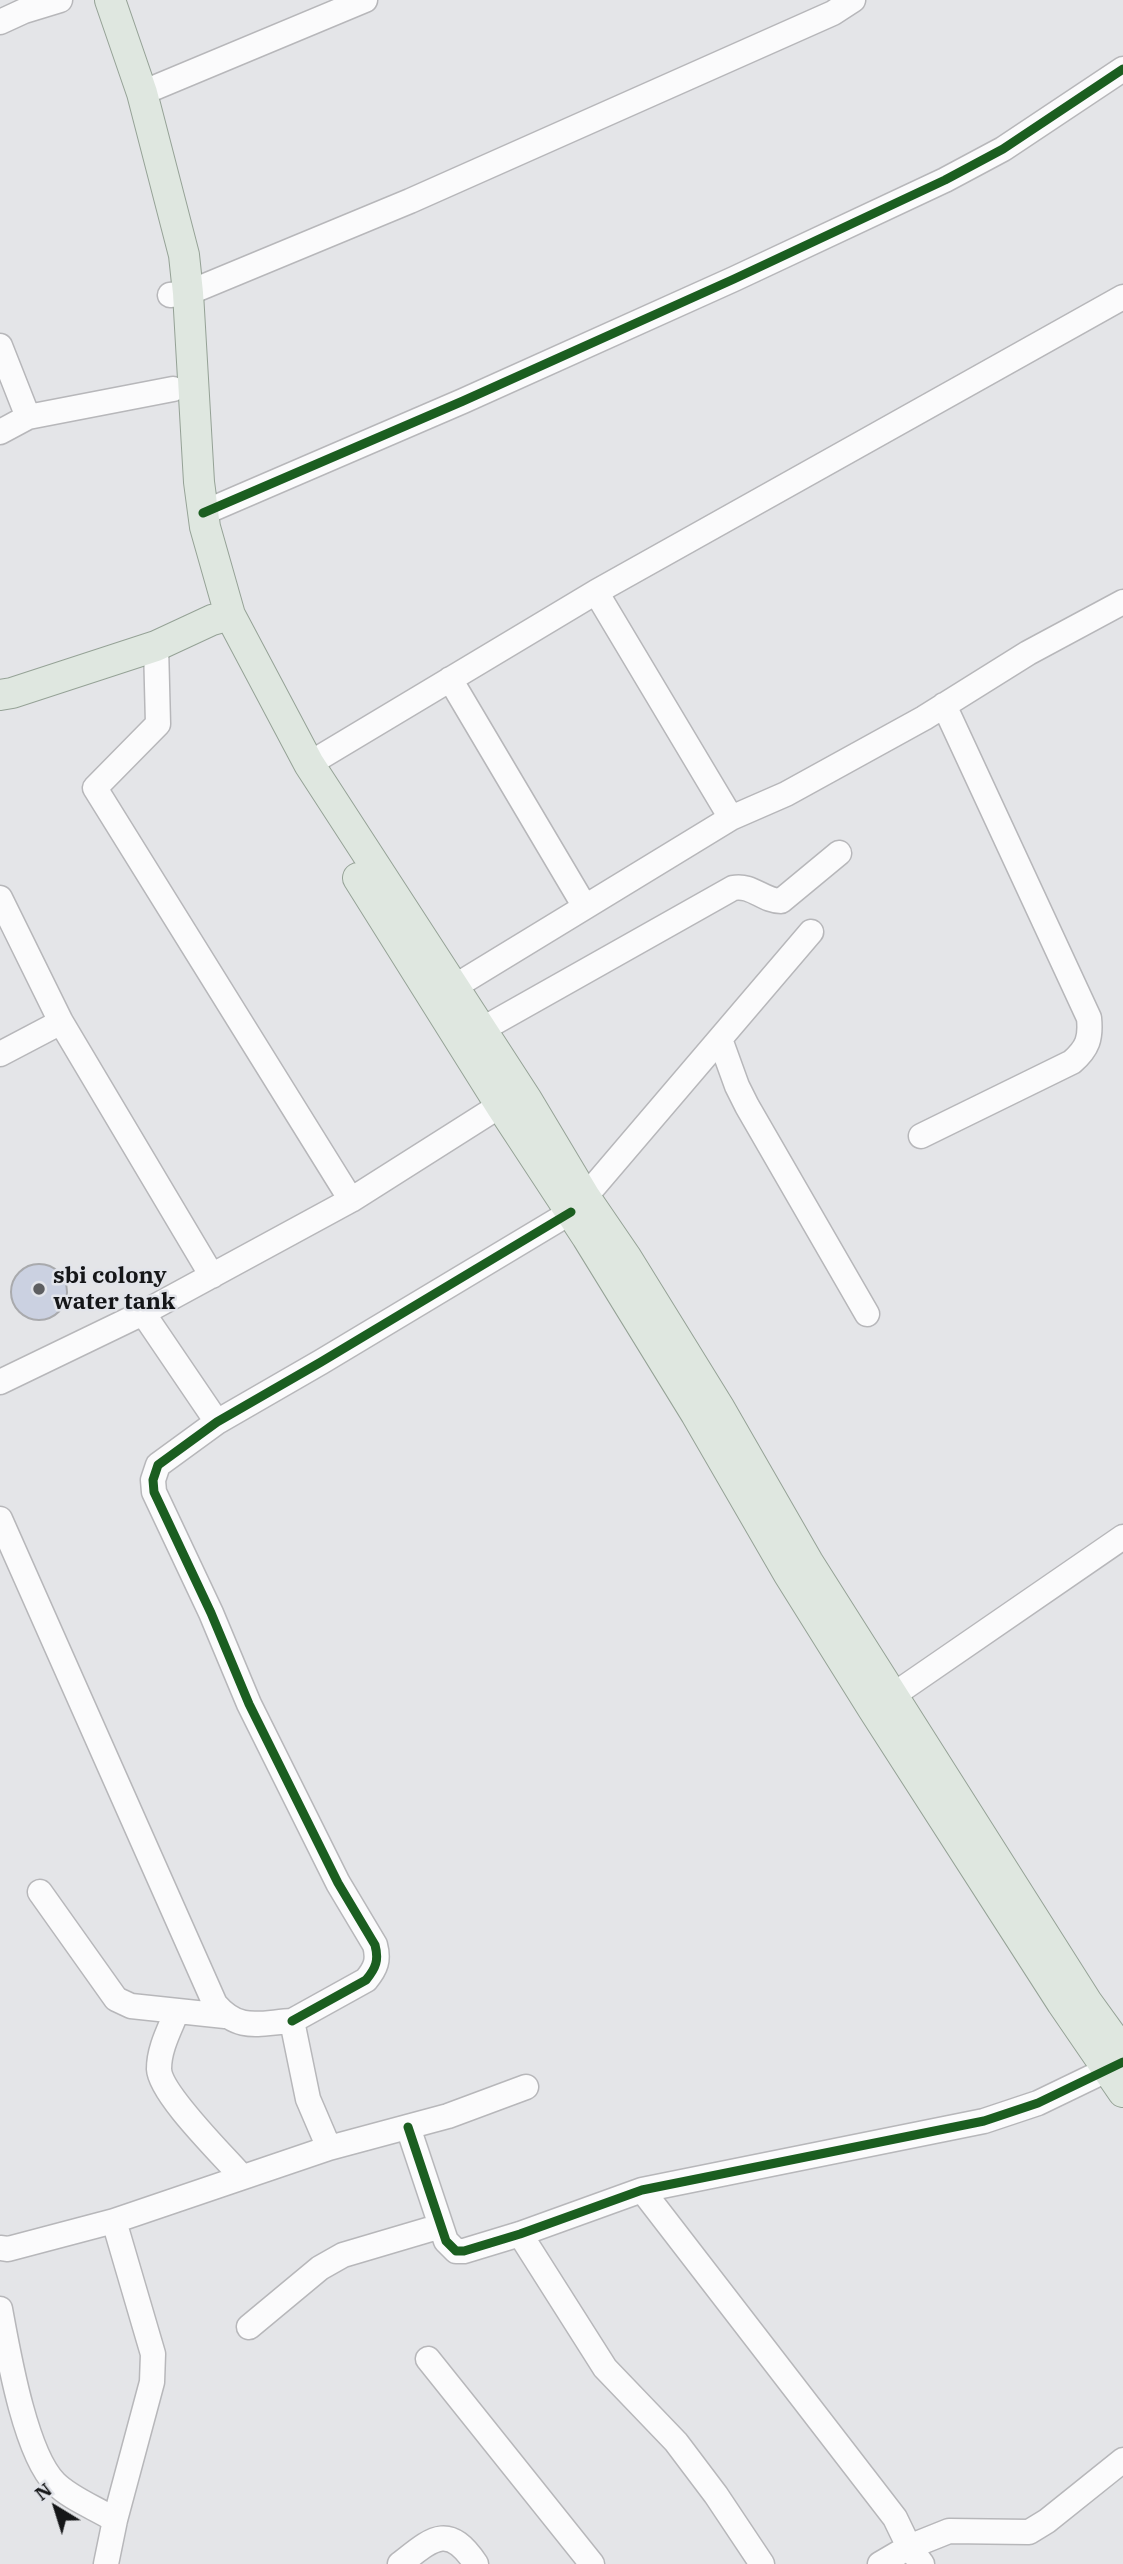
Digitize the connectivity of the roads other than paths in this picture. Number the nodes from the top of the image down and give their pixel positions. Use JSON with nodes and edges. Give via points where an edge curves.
{"nodes":[{"id":1,"x":60,"y":0,"type":"edge"},
{"id":2,"x":110,"y":0,"type":"edge"},
{"id":3,"x":365,"y":0,"type":"edge"},
{"id":4,"x":853,"y":0,"type":"edge"},
{"id":5,"x":0,"y":22,"type":"edge"},
{"id":6,"x":1123,"y":69,"type":"edge"},
{"id":7,"x":142,"y":93,"type":"junction"},
{"id":8,"x":179,"y":294,"type":"junction"},
{"id":9,"x":1123,"y":297,"type":"edge"},
{"id":10,"x":0,"y":346,"type":"edge"},
{"id":11,"x":173,"y":389,"type":"junction"},
{"id":12,"x":28,"y":417,"type":"junction"},
{"id":13,"x":0,"y":432,"type":"edge"},
{"id":14,"x":203,"y":513,"type":"junction"},
{"id":15,"x":596,"y":592,"type":"junction"},
{"id":16,"x":1123,"y":602,"type":"edge"},
{"id":17,"x":221,"y":617,"type":"junction"},
{"id":18,"x":156,"y":646,"type":"junction"},
{"id":19,"x":450,"y":680,"type":"junction"},
{"id":20,"x":0,"y":695,"type":"edge"},
{"id":21,"x":944,"y":705,"type":"junction"},
{"id":22,"x":309,"y":764,"type":"junction"},
{"id":23,"x":731,"y":818,"type":"junction"},
{"id":24,"x":839,"y":853,"type":"dead end"},
{"id":25,"x":0,"y":898,"type":"edge"},
{"id":26,"x":585,"y":907,"type":"junction"},
{"id":27,"x":811,"y":932,"type":"dead end"},
{"id":28,"x":454,"y":987,"type":"junction"},
{"id":29,"x":61,"y":1022,"type":"junction"},
{"id":30,"x":481,"y":1030,"type":"junction"},
{"id":31,"x":720,"y":1040,"type":"junction"},
{"id":32,"x":0,"y":1054,"type":"edge"},
{"id":33,"x":511,"y":1099,"type":"junction"},
{"id":34,"x":921,"y":1136,"type":"dead end"},
{"id":35,"x":351,"y":1199,"type":"junction"},
{"id":36,"x":578,"y":1204,"type":"junction"},
{"id":37,"x":212,"y":1276,"type":"junction"},
{"id":38,"x":144,"y":1313,"type":"junction"},
{"id":39,"x":867,"y":1314,"type":"dead end"},
{"id":40,"x":0,"y":1382,"type":"edge"},
{"id":41,"x":217,"y":1422,"type":"junction"},
{"id":42,"x":0,"y":1519,"type":"edge"},
{"id":43,"x":1123,"y":1536,"type":"edge"},
{"id":44,"x":883,"y":1702,"type":"junction"},
{"id":45,"x":40,"y":1892,"type":"dead end"},
{"id":46,"x":177,"y":2011,"type":"junction"},
{"id":47,"x":225,"y":2016,"type":"junction"},
{"id":48,"x":292,"y":2021,"type":"junction"},
{"id":49,"x":1119,"y":2069,"type":"edge"},
{"id":50,"x":526,"y":2087,"type":"dead end"},
{"id":51,"x":408,"y":2127,"type":"junction"},
{"id":52,"x":329,"y":2148,"type":"junction"},
{"id":53,"x":242,"y":2177,"type":"junction"},
{"id":54,"x":642,"y":2190,"type":"junction"},
{"id":55,"x":114,"y":2221,"type":"junction"},
{"id":56,"x":441,"y":2226,"type":"junction"},
{"id":57,"x":520,"y":2234,"type":"junction"},
{"id":58,"x":0,"y":2248,"type":"edge"},
{"id":59,"x":0,"y":2309,"type":"edge"},
{"id":60,"x":249,"y":2327,"type":"dead end"},
{"id":61,"x":428,"y":2359,"type":"dead end"},
{"id":62,"x":1123,"y":2460,"type":"edge"},
{"id":63,"x":115,"y":2519,"type":"junction"},
{"id":64,"x":915,"y":2555,"type":"edge"},
{"id":65,"x":106,"y":2564,"type":"edge"},
{"id":66,"x":400,"y":2564,"type":"edge"},
{"id":67,"x":476,"y":2564,"type":"edge"},
{"id":68,"x":592,"y":2564,"type":"edge"},
{"id":69,"x":762,"y":2564,"type":"edge"},
{"id":70,"x":880,"y":2564,"type":"edge"}],
"edges":[{"from":1,"to":5,"type":"street"},
{"from":2,"to":7,"type":"main road"},
{"from":3,"to":7,"type":"street"},
{"from":4,"to":8,"type":"street","via":[[833,13],[411,201]]},
{"from":6,"to":14,"type":"street","via":[[1003,149],[944,180],[463,401]]},
{"from":7,"to":8,"type":"main road","via":[[171,211],[166,261]]},
{"from":8,"to":11,"type":"main road"},
{"from":8,"to":14,"type":"main road"},
{"from":9,"to":15,"type":"street"},
{"from":10,"to":12,"type":"street"},
{"from":11,"to":12,"type":"street"},
{"from":11,"to":17,"type":"main road","via":[[184,523]]},
{"from":12,"to":13,"type":"street"},
{"from":14,"to":17,"type":"main road"},
{"from":15,"to":19,"type":"street"},
{"from":15,"to":23,"type":"street"},
{"from":16,"to":21,"type":"street"},
{"from":17,"to":18,"type":"main road"},
{"from":17,"to":22,"type":"main road"},
{"from":17,"to":33,"type":"main road","via":[[251,700],[295,777]]},
{"from":18,"to":20,"type":"main road"},
{"from":18,"to":35,"type":"street","via":[[158,724],[95,788]]},
{"from":19,"to":22,"type":"street"},
{"from":19,"to":26,"type":"street"},
{"from":21,"to":23,"type":"street","via":[[786,794]]},
{"from":21,"to":34,"type":"street","via":[[1089,1018],[1090,1036],[1084,1051],[1072,1062]]},
{"from":22,"to":28,"type":"main road"},
{"from":23,"to":26,"type":"street"},
{"from":24,"to":30,"type":"street","via":[[781,901],[748,888],[733,888]]},
{"from":25,"to":29,"type":"street"},
{"from":26,"to":28,"type":"street"},
{"from":27,"to":31,"type":"street"},
{"from":28,"to":30,"type":"main road"},
{"from":29,"to":32,"type":"street"},
{"from":29,"to":37,"type":"street"},
{"from":30,"to":33,"type":"main road"},
{"from":31,"to":36,"type":"street"},
{"from":31,"to":39,"type":"street","via":[[747,1106]]},
{"from":33,"to":35,"type":"street"},
{"from":33,"to":36,"type":"main road"},
{"from":35,"to":37,"type":"street"},
{"from":36,"to":41,"type":"street"},
{"from":36,"to":44,"type":"main road","via":[[788,1573]]},
{"from":37,"to":38,"type":"street"},
{"from":38,"to":40,"type":"street"},
{"from":38,"to":41,"type":"street"},
{"from":41,"to":48,"type":"street","via":[[159,1465],[154,1492],[249,1704],[378,1956],[366,1980]]},
{"from":42,"to":47,"type":"street","via":[[215,2004]]},
{"from":43,"to":44,"type":"street"},
{"from":44,"to":49,"type":"main road"},
{"from":45,"to":46,"type":"street","via":[[116,1999],[131,2006]]},
{"from":46,"to":47,"type":"street"},
{"from":46,"to":53,"type":"street","via":[[159,2071],[168,2094]]},
{"from":47,"to":48,"type":"street","via":[[239,2024]]},
{"from":48,"to":52,"type":"street","via":[[307,2099]]},
{"from":49,"to":54,"type":"street","via":[[984,2121]]},
{"from":50,"to":51,"type":"street"},
{"from":51,"to":52,"type":"street"},
{"from":51,"to":56,"type":"street"},
{"from":52,"to":53,"type":"street"},
{"from":53,"to":55,"type":"street"},
{"from":54,"to":57,"type":"street"},
{"from":54,"to":64,"type":"street","via":[[895,2518]]},
{"from":55,"to":58,"type":"street"},
{"from":55,"to":63,"type":"street","via":[[153,2354],[152,2382]]},
{"from":56,"to":57,"type":"street","via":[[456,2251]]},
{"from":56,"to":60,"type":"street","via":[[343,2255],[320,2268]]},
{"from":57,"to":69,"type":"street","via":[[605,2368],[676,2442]]},
{"from":59,"to":63,"type":"street","via":[[11,2371],[38,2457],[58,2486]]},
{"from":61,"to":68,"type":"street"},
{"from":62,"to":64,"type":"street","via":[[1029,2532],[949,2530]]},
{"from":63,"to":65,"type":"street"},
{"from":64,"to":70,"type":"street"},
{"from":66,"to":67,"type":"street","via":[[429,2542],[444,2538],[458,2542]]}]}
